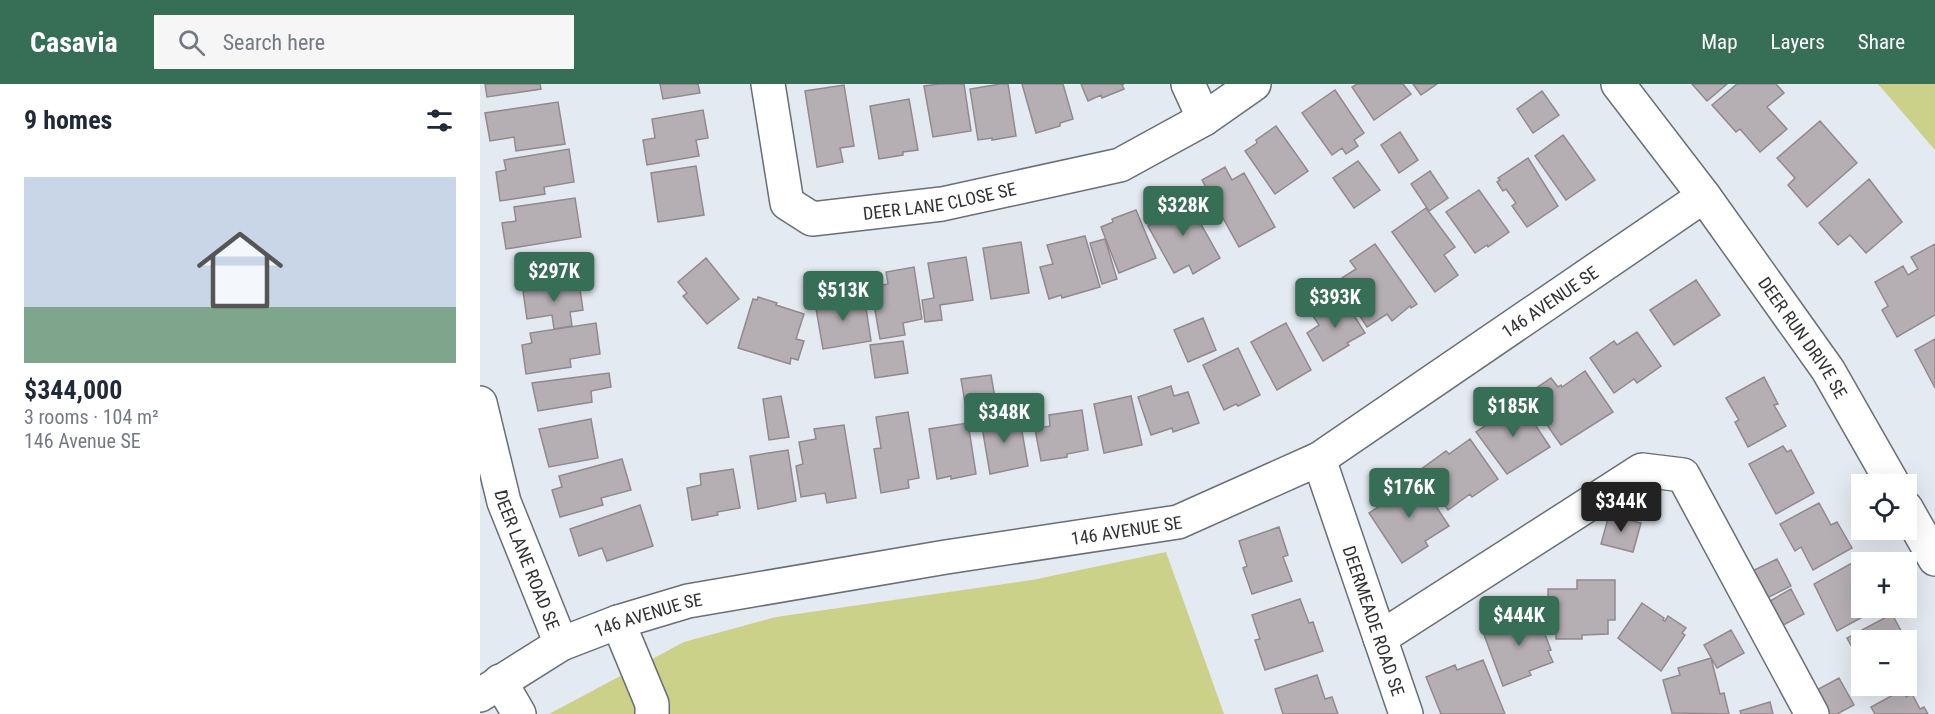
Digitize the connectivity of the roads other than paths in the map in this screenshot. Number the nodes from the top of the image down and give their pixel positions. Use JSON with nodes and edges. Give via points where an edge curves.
{"nodes":[{"id":1,"x":768,"y":84,"type":"edge"},
{"id":2,"x":1188,"y":84,"type":"edge"},
{"id":3,"x":1254,"y":84,"type":"edge"},
{"id":4,"x":1618,"y":84,"type":"edge"},
{"id":5,"x":1204,"y":118,"type":"junction"},
{"id":6,"x":1704,"y":196,"type":"junction"},
{"id":7,"x":480,"y":403,"type":"edge"},
{"id":8,"x":1319,"y":459,"type":"junction"},
{"id":9,"x":1887,"y":474,"type":"edge"},
{"id":10,"x":1917,"y":527,"type":"edge"},
{"id":11,"x":1935,"y":559,"type":"edge"},
{"id":12,"x":618,"y":622,"type":"junction"},
{"id":13,"x":1380,"y":638,"type":"junction"},
{"id":14,"x":561,"y":644,"type":"junction"},
{"id":15,"x":490,"y":688,"type":"edge"},
{"id":16,"x":519,"y":714,"type":"edge"},
{"id":17,"x":652,"y":714,"type":"edge"},
{"id":18,"x":1406,"y":714,"type":"edge"},
{"id":19,"x":1812,"y":714,"type":"edge"}],
"edges":[{"from":1,"to":5,"type":"street","name":"DEER LANE CLOSE SE","via":[[786,203],[812,219],[942,204],[1120,165]]},
{"from":2,"to":5,"type":"street"},
{"from":3,"to":5,"type":"street","name":"DEER LANE CLOSE SE"},
{"from":4,"to":6,"type":"street","name":"DEER RUN DRIVE SE"},
{"from":6,"to":8,"type":"street","name":"146 AVENUE SE"},
{"from":6,"to":9,"type":"street","name":"DEER RUN DRIVE SE","via":[[1828,370]]},
{"from":7,"to":14,"type":"street","name":"DEER LANE ROAD SE","via":[[504,502]]},
{"from":8,"to":12,"type":"street","name":"146 AVENUE SE","via":[[1178,522],[688,601]]},
{"from":8,"to":13,"type":"street","name":"DEERMEADE ROAD SE"},
{"from":10,"to":11,"type":"street"},
{"from":12,"to":14,"type":"street","name":"146 AVENUE SE"},
{"from":12,"to":17,"type":"street","via":[[652,704]]},
{"from":13,"to":18,"type":"street","name":"DEERMEADE ROAD SE"},
{"from":13,"to":19,"type":"street","via":[[1642,470],[1683,475]]},
{"from":14,"to":15,"type":"street","name":"146 AVENUE SE"},
{"from":15,"to":16,"type":"street"}]}
